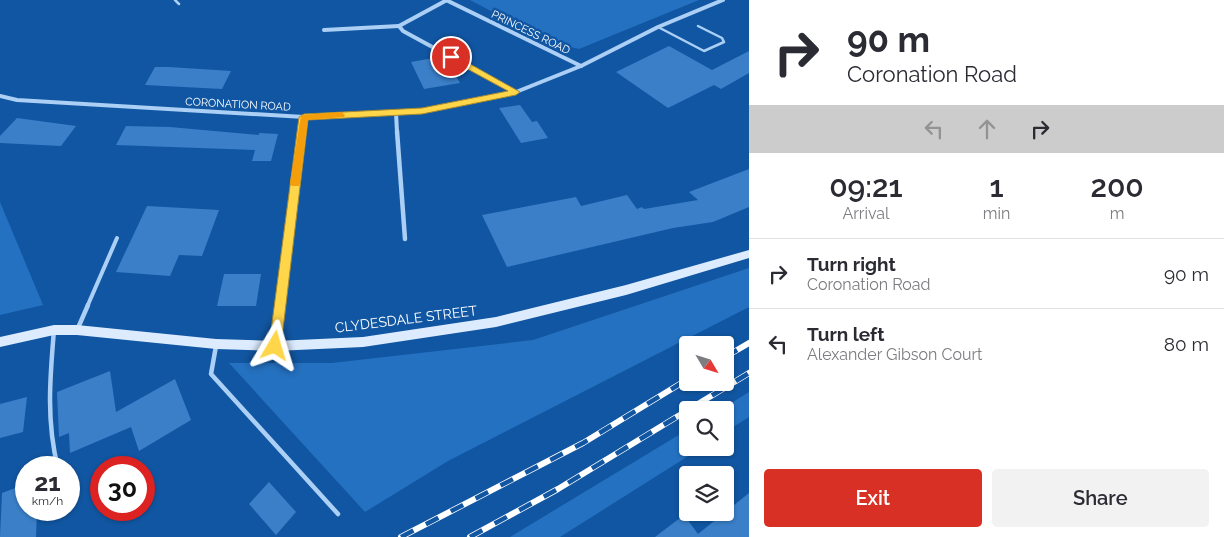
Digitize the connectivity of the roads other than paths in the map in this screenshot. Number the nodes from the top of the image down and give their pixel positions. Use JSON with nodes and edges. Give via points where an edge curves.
{"nodes":[{"id":1,"x":175,"y":0,"type":"edge"},
{"id":2,"x":446,"y":0,"type":"edge"},
{"id":3,"x":723,"y":0,"type":"edge"},
{"id":4,"x":179,"y":4,"type":"dead end"},
{"id":5,"x":399,"y":26,"type":"junction"},
{"id":6,"x":698,"y":26,"type":"dead end"},
{"id":7,"x":658,"y":28,"type":"junction"},
{"id":8,"x":324,"y":30,"type":"dead end"},
{"id":9,"x":581,"y":66,"type":"junction"},
{"id":10,"x":516,"y":92,"type":"junction"},
{"id":11,"x":0,"y":96,"type":"edge"},
{"id":12,"x":396,"y":113,"type":"junction"},
{"id":13,"x":304,"y":117,"type":"junction"},
{"id":14,"x":117,"y":238,"type":"dead end"},
{"id":15,"x":406,"y":239,"type":"dead end"},
{"id":16,"x":749,"y":254,"type":"edge"},
{"id":17,"x":54,"y":330,"type":"junction"},
{"id":18,"x":77,"y":330,"type":"junction"},
{"id":19,"x":0,"y":342,"type":"edge"},
{"id":20,"x":216,"y":344,"type":"junction"},
{"id":21,"x":275,"y":346,"type":"junction"},
{"id":22,"x":54,"y":456,"type":"edge"},
{"id":23,"x":338,"y":514,"type":"dead end"}],
"edges":[{"from":1,"to":4,"type":"lane"},
{"from":2,"to":5,"type":"street"},
{"from":2,"to":9,"type":"street","name":"PRINCESS ROAD"},
{"from":3,"to":7,"type":"street","name":"CORONATION ROAD"},
{"from":5,"to":8,"type":"street"},
{"from":5,"to":10,"type":"street"},
{"from":6,"to":7,"type":"lane","via":[[724,42],[704,51]]},
{"from":7,"to":9,"type":"street","name":"CORONATION ROAD"},
{"from":9,"to":10,"type":"street","name":"CORONATION ROAD"},
{"from":10,"to":12,"type":"street","name":"CORONATION ROAD","via":[[422,111]]},
{"from":11,"to":13,"type":"street","name":"CORONATION ROAD","via":[[17,100]]},
{"from":12,"to":13,"type":"street","name":"CORONATION ROAD"},
{"from":12,"to":15,"type":"street"},
{"from":13,"to":21,"type":"street"},
{"from":14,"to":18,"type":"lane"},
{"from":16,"to":21,"type":"main road","name":"CLYDESDALE STREET","via":[[626,290],[496,322],[363,342]]},
{"from":17,"to":18,"type":"main road","name":"CLYDESDALE STREET"},
{"from":17,"to":19,"type":"main road","name":"CLYDESDALE STREET"},
{"from":17,"to":22,"type":"lane","via":[[49,394]]},
{"from":18,"to":20,"type":"main road","name":"CLYDESDALE STREET"},
{"from":20,"to":21,"type":"main road","name":"CLYDESDALE STREET"},
{"from":20,"to":23,"type":"lane","via":[[211,374]]}]}
